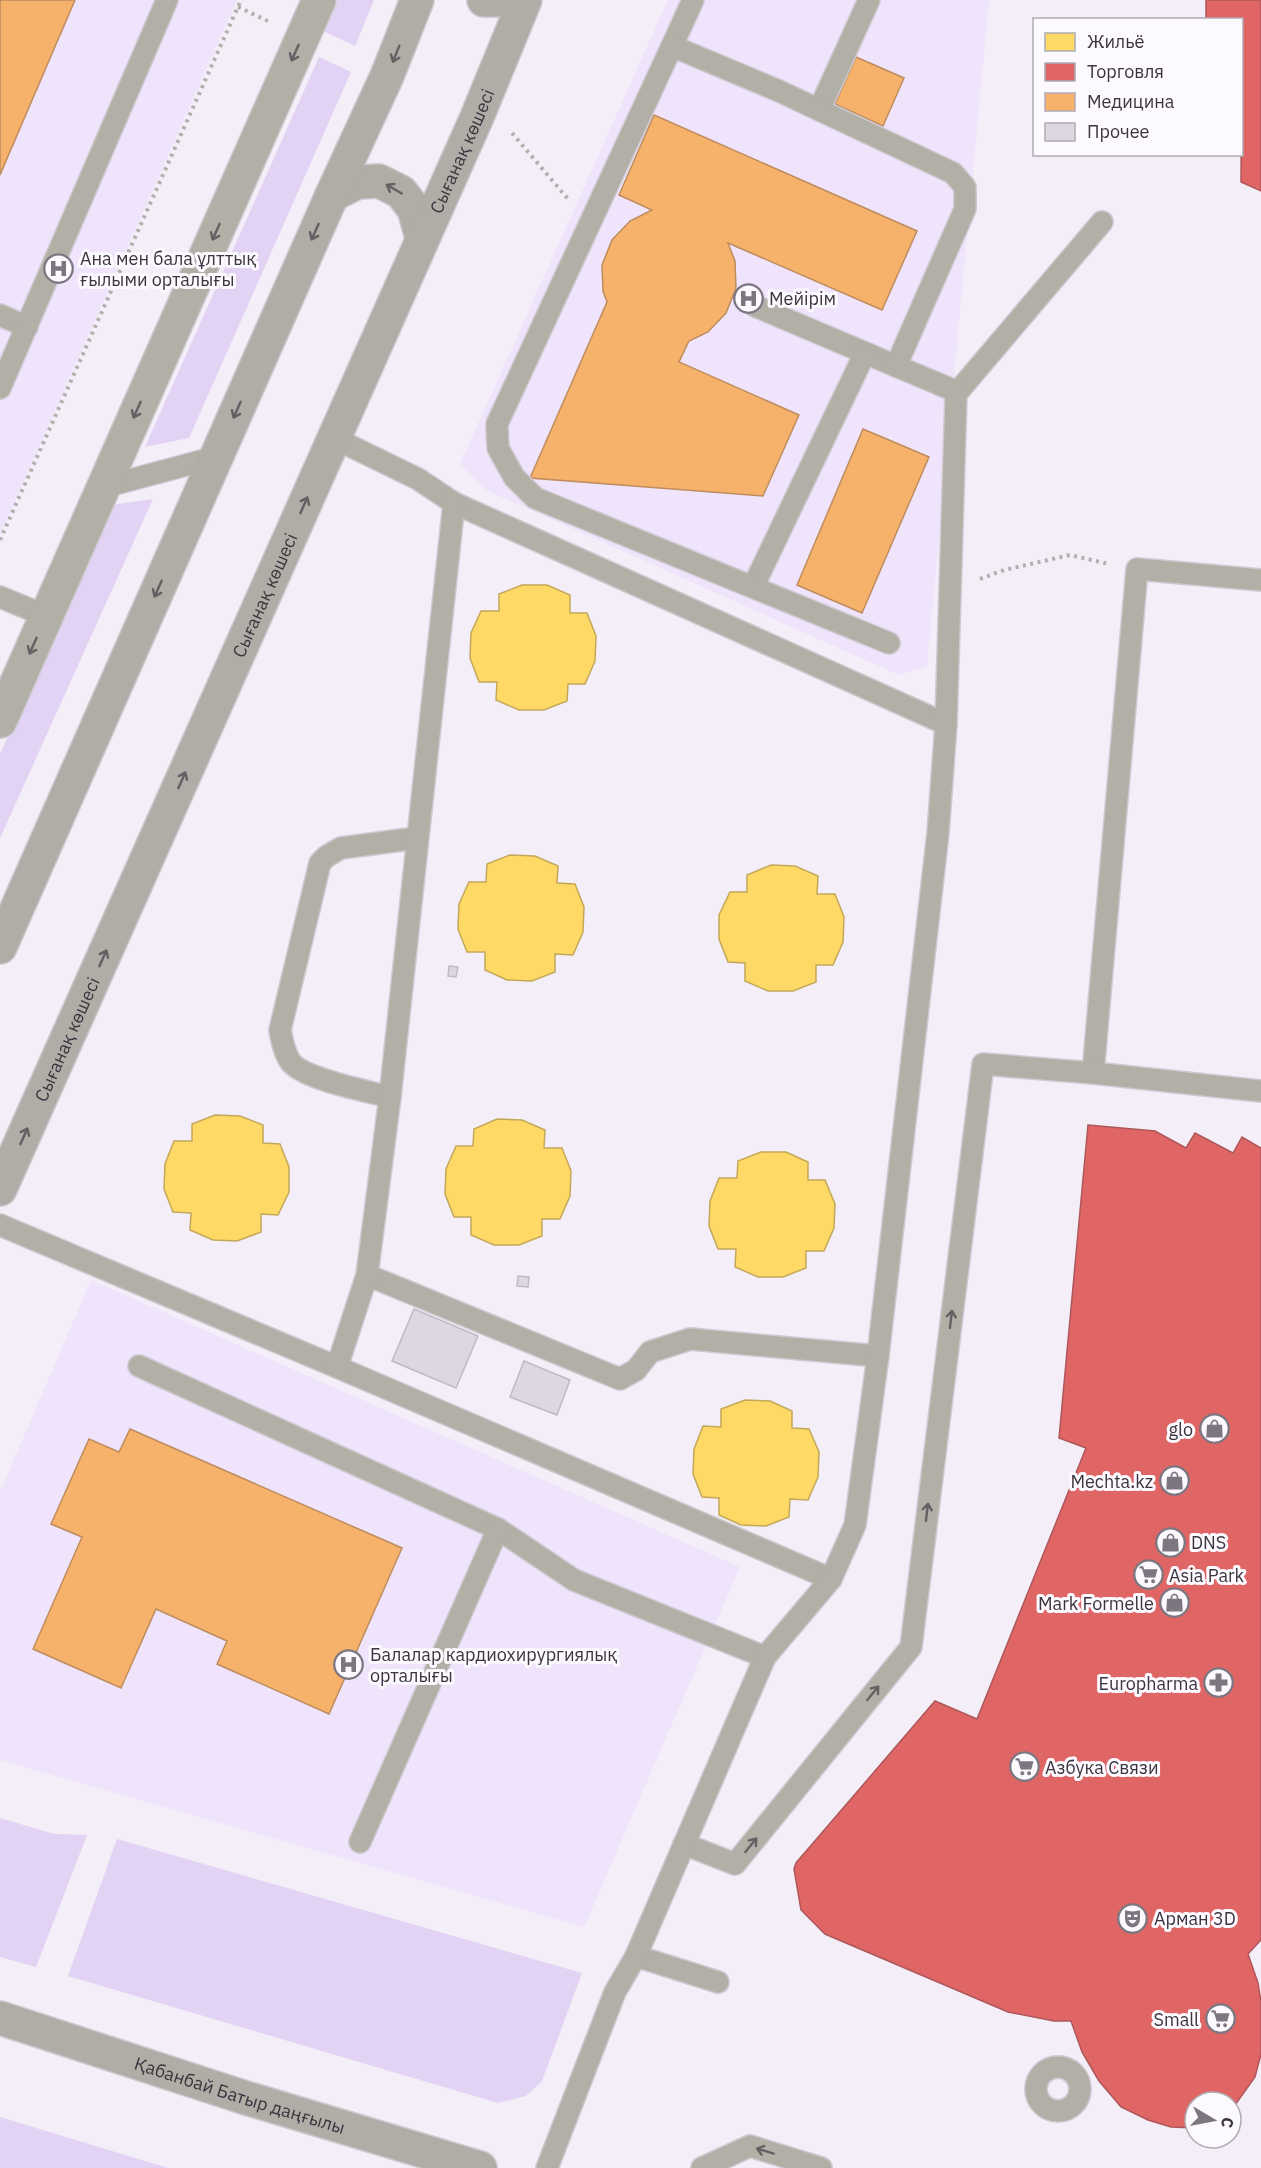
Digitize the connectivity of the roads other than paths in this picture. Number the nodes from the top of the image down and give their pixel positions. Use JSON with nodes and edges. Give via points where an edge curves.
{"nodes":[{"id":1,"x":167,"y":0,"type":"edge"},
{"id":2,"x":319,"y":0,"type":"edge"},
{"id":3,"x":417,"y":0,"type":"edge"},
{"id":4,"x":484,"y":0,"type":"edge"},
{"id":5,"x":497,"y":0,"type":"edge"},
{"id":6,"x":525,"y":0,"type":"edge"},
{"id":7,"x":693,"y":0,"type":"edge"},
{"id":8,"x":869,"y":0,"type":"edge"},
{"id":9,"x":672,"y":46,"type":"junction"},
{"id":10,"x":819,"y":110,"type":"junction"},
{"id":11,"x":332,"y":195,"type":"junction"},
{"id":12,"x":1102,"y":222,"type":"dead end"},
{"id":13,"x":422,"y":238,"type":"junction"},
{"id":14,"x":755,"y":306,"type":"dead end"},
{"id":15,"x":0,"y":315,"type":"edge"},
{"id":16,"x":27,"y":327,"type":"junction"},
{"id":17,"x":866,"y":353,"type":"junction"},
{"id":18,"x":896,"y":366,"type":"junction"},
{"id":19,"x":0,"y":388,"type":"edge"},
{"id":20,"x":956,"y":394,"type":"junction"},
{"id":21,"x":334,"y":438,"type":"junction"},
{"id":22,"x":216,"y":457,"type":"junction"},
{"id":23,"x":104,"y":487,"type":"junction"},
{"id":24,"x":454,"y":503,"type":"junction"},
{"id":25,"x":1261,"y":580,"type":"edge"},
{"id":26,"x":753,"y":587,"type":"junction"},
{"id":27,"x":0,"y":597,"type":"edge"},
{"id":28,"x":46,"y":616,"type":"junction"},
{"id":29,"x":889,"y":643,"type":"dead end"},
{"id":30,"x":0,"y":721,"type":"edge"},
{"id":31,"x":946,"y":724,"type":"junction"},
{"id":32,"x":417,"y":838,"type":"junction"},
{"id":33,"x":0,"y":947,"type":"edge"},
{"id":34,"x":1093,"y":1073,"type":"junction"},
{"id":35,"x":1261,"y":1091,"type":"edge"},
{"id":36,"x":390,"y":1097,"type":"junction"},
{"id":37,"x":0,"y":1190,"type":"edge"},
{"id":38,"x":0,"y":1225,"type":"edge"},
{"id":39,"x":367,"y":1275,"type":"junction"},
{"id":40,"x":878,"y":1356,"type":"junction"},
{"id":41,"x":139,"y":1366,"type":"dead end"},
{"id":42,"x":337,"y":1367,"type":"junction"},
{"id":43,"x":498,"y":1529,"type":"junction"},
{"id":44,"x":831,"y":1579,"type":"junction"},
{"id":45,"x":765,"y":1657,"type":"junction"},
{"id":46,"x":360,"y":1842,"type":"dead end"},
{"id":47,"x":684,"y":1844,"type":"junction"},
{"id":48,"x":636,"y":1956,"type":"junction"},
{"id":49,"x":718,"y":1982,"type":"dead end"},
{"id":50,"x":0,"y":2018,"type":"edge"},
{"id":51,"x":480,"y":2168,"type":"edge"},
{"id":52,"x":547,"y":2168,"type":"edge"},
{"id":53,"x":702,"y":2168,"type":"edge"},
{"id":54,"x":821,"y":2168,"type":"edge"}],
"edges":[{"from":1,"to":16,"type":"lane"},
{"from":2,"to":23,"type":"street","one_way":true},
{"from":3,"to":11,"type":"main road","one_way":true},
{"from":4,"to":5,"type":"main road"},
{"from":6,"to":13,"type":"main road","name":"Сығанақ көшесі"},
{"from":7,"to":9,"type":"lane"},
{"from":8,"to":10,"type":"lane"},
{"from":9,"to":10,"type":"lane"},
{"from":9,"to":26,"type":"lane","via":[[497,424],[498,448],[514,477],[535,498]]},
{"from":10,"to":18,"type":"lane","via":[[953,173],[965,187],[965,208]]},
{"from":13,"to":11,"type":"main road","one_way":true,"via":[[414,209],[401,192],[379,181],[358,182]]},
{"from":11,"to":22,"type":"main road","one_way":true},
{"from":12,"to":20,"type":"lane"},
{"from":13,"to":21,"type":"main road","name":"Сығанақ көшесі"},
{"from":14,"to":17,"type":"lane"},
{"from":15,"to":16,"type":"lane"},
{"from":16,"to":19,"type":"lane"},
{"from":17,"to":18,"type":"lane"},
{"from":17,"to":26,"type":"lane"},
{"from":18,"to":20,"type":"lane"},
{"from":20,"to":31,"type":"lane"},
{"from":21,"to":24,"type":"lane","via":[[418,479]]},
{"from":37,"to":21,"type":"main road","name":"Сығанақ көшесі","one_way":true},
{"from":22,"to":23,"type":"lane"},
{"from":22,"to":33,"type":"main road","one_way":true},
{"from":23,"to":28,"type":"street"},
{"from":24,"to":31,"type":"lane"},
{"from":24,"to":32,"type":"lane"},
{"from":25,"to":34,"type":"lane","via":[[1137,569]]},
{"from":26,"to":29,"type":"lane"},
{"from":27,"to":28,"type":"lane"},
{"from":28,"to":30,"type":"street","one_way":true},
{"from":31,"to":40,"type":"lane"},
{"from":32,"to":36,"type":"lane"},
{"from":32,"to":36,"type":"lane","via":[[341,848],[320,863],[280,1030],[291,1063],[306,1074]]},
{"from":34,"to":35,"type":"lane"},
{"from":47,"to":34,"type":"lane","one_way":true,"via":[[735,1864],[911,1647],[983,1064]]},
{"from":36,"to":39,"type":"lane"},
{"from":38,"to":42,"type":"lane"},
{"from":39,"to":40,"type":"lane","via":[[620,1378],[636,1370],[650,1352],[690,1340]]},
{"from":39,"to":42,"type":"lane"},
{"from":40,"to":44,"type":"lane","via":[[855,1525]]},
{"from":41,"to":43,"type":"lane"},
{"from":42,"to":44,"type":"lane"},
{"from":43,"to":45,"type":"lane","via":[[574,1580]]},
{"from":43,"to":46,"type":"lane"},
{"from":44,"to":45,"type":"lane"},
{"from":45,"to":47,"type":"lane"},
{"from":47,"to":48,"type":"lane"},
{"from":48,"to":49,"type":"lane"},
{"from":48,"to":52,"type":"lane","via":[[615,1992]]},
{"from":50,"to":51,"type":"main road","name":"Қабанбай Батыр даңғылы"},
{"from":54,"to":53,"type":"lane","one_way":true,"via":[[750,2146]]}]}
